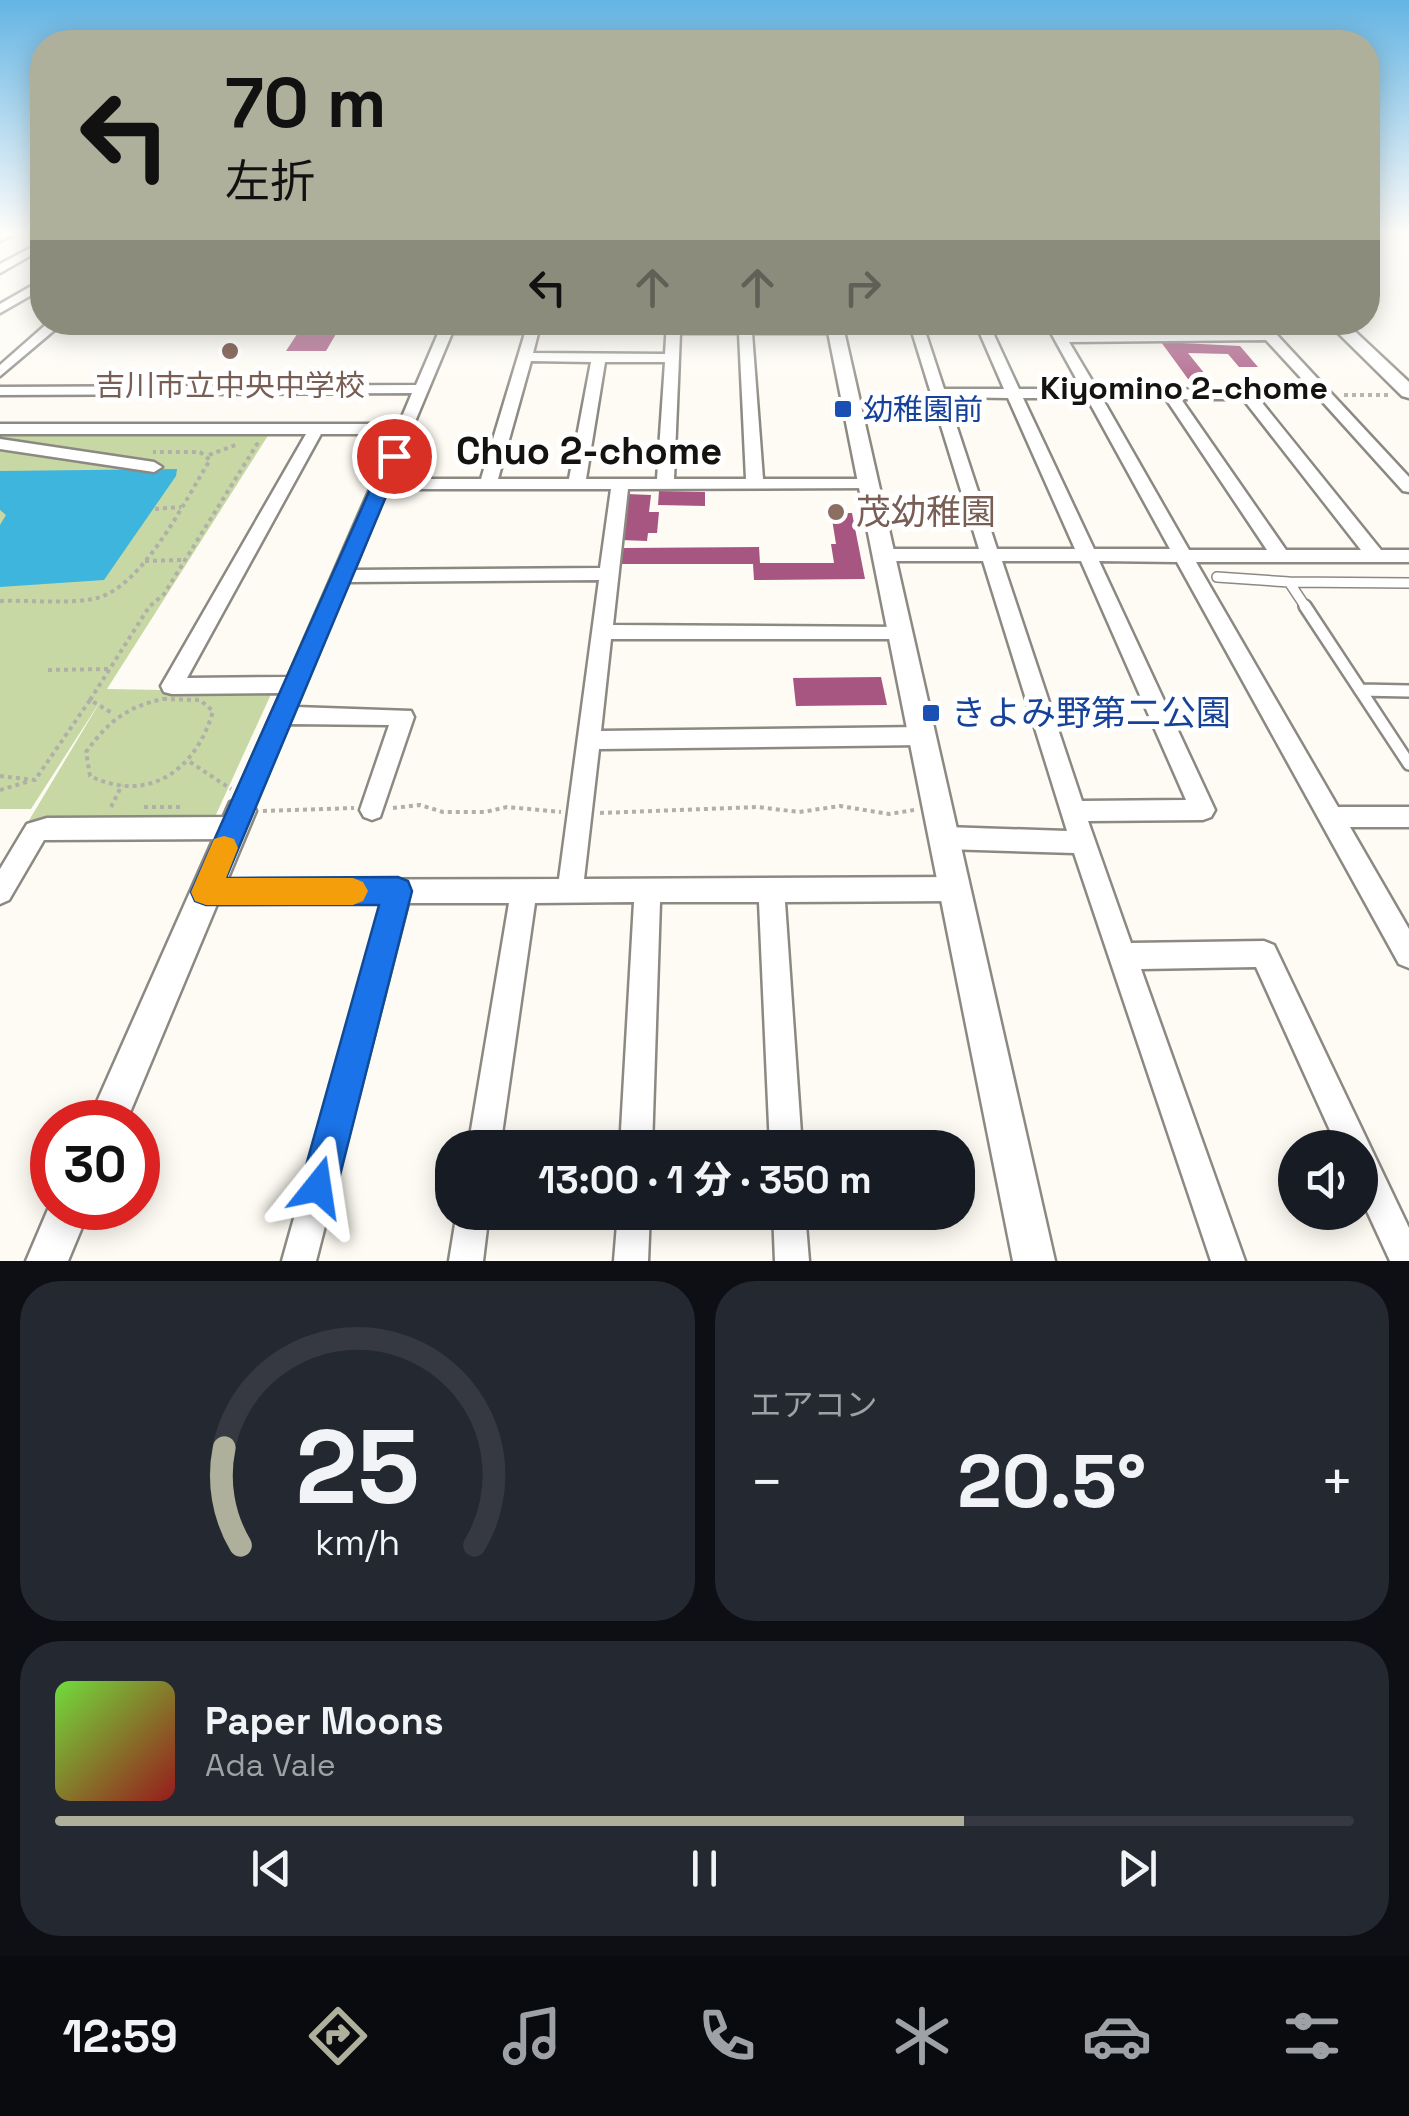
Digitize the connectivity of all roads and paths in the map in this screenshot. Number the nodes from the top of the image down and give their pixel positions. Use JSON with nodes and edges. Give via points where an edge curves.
{"nodes":[{"id":1,"x":30,"y":291,"type":"edge"},
{"id":2,"x":0,"y":309,"type":"edge"},
{"id":3,"x":43,"y":335,"type":"edge"},
{"id":4,"x":445,"y":335,"type":"edge"},
{"id":5,"x":531,"y":335,"type":"edge"},
{"id":6,"x":673,"y":335,"type":"edge"},
{"id":7,"x":746,"y":335,"type":"edge"},
{"id":8,"x":837,"y":335,"type":"edge"},
{"id":9,"x":920,"y":335,"type":"edge"},
{"id":10,"x":987,"y":335,"type":"edge"},
{"id":11,"x":1058,"y":335,"type":"edge"},
{"id":12,"x":1109,"y":335,"type":"edge"},
{"id":13,"x":1348,"y":335,"type":"edge"},
{"id":14,"x":1200,"y":336,"type":"joint"},
{"id":15,"x":1269,"y":336,"type":"joint"},
{"id":16,"x":1130,"y":337,"type":"joint"},
{"id":17,"x":0,"y":344,"type":"edge"},
{"id":18,"x":28,"y":348,"type":"junction"},
{"id":19,"x":525,"y":357,"type":"junction"},
{"id":20,"x":599,"y":357,"type":"junction"},
{"id":21,"x":672,"y":358,"type":"junction"},
{"id":22,"x":0,"y":372,"type":"edge"},
{"id":23,"x":423,"y":389,"type":"junction"},
{"id":24,"x":0,"y":392,"type":"edge"},
{"id":25,"x":941,"y":393,"type":"junction"},
{"id":26,"x":1014,"y":393,"type":"junction"},
{"id":27,"x":1406,"y":393,"type":"edge"},
{"id":28,"x":1090,"y":394,"type":"junction"},
{"id":29,"x":1170,"y":394,"type":"junction"},
{"id":30,"x":1247,"y":394,"type":"junction"},
{"id":31,"x":1324,"y":394,"type":"junction"},
{"id":32,"x":0,"y":428,"type":"edge"},
{"id":33,"x":316,"y":428,"type":"junction"},
{"id":34,"x":406,"y":429,"type":"junction"},
{"id":35,"x":0,"y":444,"type":"edge"},
{"id":36,"x":208,"y":456,"type":"dead end"},
{"id":37,"x":154,"y":467,"type":"dead end"},
{"id":38,"x":577,"y":483,"type":"junction"},
{"id":39,"x":382,"y":484,"type":"junction"},
{"id":40,"x":488,"y":484,"type":"junction"},
{"id":41,"x":620,"y":484,"type":"junction"},
{"id":42,"x":665,"y":484,"type":"junction"},
{"id":43,"x":755,"y":484,"type":"junction"},
{"id":44,"x":869,"y":484,"type":"junction"},
{"id":45,"x":1409,"y":488,"type":"edge"},
{"id":46,"x":182,"y":507,"type":"dead end"},
{"id":47,"x":156,"y":508,"type":"dead end"},
{"id":48,"x":163,"y":532,"type":"dead end"},
{"id":49,"x":1085,"y":554,"type":"junction"},
{"id":50,"x":883,"y":555,"type":"junction"},
{"id":51,"x":988,"y":556,"type":"junction"},
{"id":52,"x":1280,"y":556,"type":"junction"},
{"id":53,"x":1376,"y":556,"type":"junction"},
{"id":54,"x":1409,"y":556,"type":"edge"},
{"id":55,"x":1181,"y":557,"type":"junction"},
{"id":56,"x":181,"y":560,"type":"dead end"},
{"id":57,"x":146,"y":562,"type":"junction"},
{"id":58,"x":609,"y":574,"type":"junction"},
{"id":59,"x":344,"y":576,"type":"junction"},
{"id":60,"x":1217,"y":578,"type":"dead end"},
{"id":61,"x":1289,"y":582,"type":"junction"},
{"id":62,"x":1409,"y":583,"type":"edge"},
{"id":63,"x":0,"y":601,"type":"edge"},
{"id":64,"x":602,"y":632,"type":"junction"},
{"id":65,"x":900,"y":634,"type":"junction"},
{"id":66,"x":110,"y":669,"type":"junction"},
{"id":67,"x":48,"y":670,"type":"dead end"},
{"id":68,"x":296,"y":685,"type":"junction"},
{"id":69,"x":1360,"y":690,"type":"junction"},
{"id":70,"x":1409,"y":691,"type":"edge"},
{"id":71,"x":90,"y":700,"type":"junction"},
{"id":72,"x":114,"y":714,"type":"junction"},
{"id":73,"x":282,"y":715,"type":"junction"},
{"id":74,"x":923,"y":736,"type":"junction"},
{"id":75,"x":590,"y":740,"type":"junction"},
{"id":76,"x":190,"y":762,"type":"junction"},
{"id":77,"x":1409,"y":764,"type":"edge"},
{"id":78,"x":0,"y":776,"type":"edge"},
{"id":79,"x":34,"y":780,"type":"junction"},
{"id":80,"x":122,"y":786,"type":"junction"},
{"id":81,"x":0,"y":790,"type":"edge"},
{"id":82,"x":372,"y":810,"type":"dead end"},
{"id":83,"x":109,"y":812,"type":"dead end"},
{"id":84,"x":1075,"y":812,"type":"junction"},
{"id":85,"x":234,"y":813,"type":"junction"},
{"id":86,"x":1331,"y":817,"type":"junction"},
{"id":87,"x":1409,"y":817,"type":"edge"},
{"id":88,"x":945,"y":838,"type":"junction"},
{"id":89,"x":1083,"y":842,"type":"junction"},
{"id":90,"x":957,"y":889,"type":"junction"},
{"id":91,"x":524,"y":890,"type":"junction"},
{"id":92,"x":570,"y":890,"type":"junction"},
{"id":93,"x":648,"y":890,"type":"junction"},
{"id":94,"x":771,"y":890,"type":"junction"},
{"id":95,"x":398,"y":891,"type":"junction"},
{"id":96,"x":0,"y":892,"type":"edge"},
{"id":97,"x":206,"y":892,"type":"junction"},
{"id":98,"x":1409,"y":955,"type":"edge"},
{"id":99,"x":1125,"y":956,"type":"junction"},
{"id":100,"x":116,"y":1100,"type":"edge"},
{"id":101,"x":487,"y":1130,"type":"edge"},
{"id":102,"x":637,"y":1130,"type":"edge"},
{"id":103,"x":785,"y":1130,"type":"edge"},
{"id":104,"x":1346,"y":1130,"type":"edge"},
{"id":105,"x":1378,"y":1199,"type":"edge"},
{"id":106,"x":60,"y":1230,"type":"edge"},
{"id":107,"x":470,"y":1230,"type":"edge"},
{"id":108,"x":633,"y":1230,"type":"edge"},
{"id":109,"x":791,"y":1230,"type":"edge"},
{"id":110,"x":46,"y":1261,"type":"edge"},
{"id":111,"x":299,"y":1261,"type":"edge"},
{"id":112,"x":466,"y":1261,"type":"edge"},
{"id":113,"x":631,"y":1261,"type":"edge"},
{"id":114,"x":792,"y":1261,"type":"edge"},
{"id":115,"x":1034,"y":1261,"type":"edge"},
{"id":116,"x":1228,"y":1261,"type":"edge"},
{"id":117,"x":1407,"y":1261,"type":"edge"}],
"edges":[{"from":1,"to":2,"type":"street"},
{"from":3,"to":18,"type":"street"},
{"from":4,"to":23,"type":"street"},
{"from":5,"to":19,"type":"street"},
{"from":6,"to":21,"type":"street"},
{"from":7,"to":43,"type":"street"},
{"from":8,"to":44,"type":"street"},
{"from":9,"to":25,"type":"street"},
{"from":10,"to":26,"type":"street"},
{"from":11,"to":28,"type":"street"},
{"from":12,"to":16,"type":"street"},
{"from":13,"to":27,"type":"street"},
{"from":14,"to":15,"type":"street"},
{"from":14,"to":16,"type":"street"},
{"from":15,"to":31,"type":"street"},
{"from":17,"to":18,"type":"street"},
{"from":18,"to":22,"type":"street"},
{"from":19,"to":20,"type":"street"},
{"from":19,"to":40,"type":"street"},
{"from":20,"to":21,"type":"street"},
{"from":20,"to":38,"type":"street"},
{"from":21,"to":42,"type":"street"},
{"from":23,"to":24,"type":"street"},
{"from":23,"to":34,"type":"street"},
{"from":25,"to":26,"type":"street"},
{"from":25,"to":51,"type":"street"},
{"from":26,"to":28,"type":"street"},
{"from":26,"to":49,"type":"street"},
{"from":27,"to":31,"type":"path"},
{"from":28,"to":29,"type":"street"},
{"from":28,"to":55,"type":"street"},
{"from":29,"to":30,"type":"street"},
{"from":29,"to":52,"type":"street"},
{"from":30,"to":31,"type":"street"},
{"from":30,"to":53,"type":"street"},
{"from":31,"to":45,"type":"street"},
{"from":32,"to":33,"type":"street"},
{"from":33,"to":34,"type":"street"},
{"from":33,"to":68,"type":"street","via":[[172,686]]},
{"from":34,"to":39,"type":"street"},
{"from":35,"to":37,"type":"street"},
{"from":36,"to":66,"type":"path","via":[[261,437]]},
{"from":38,"to":40,"type":"street"},
{"from":38,"to":41,"type":"street"},
{"from":39,"to":40,"type":"street"},
{"from":39,"to":59,"type":"street"},
{"from":41,"to":42,"type":"street"},
{"from":41,"to":58,"type":"street"},
{"from":42,"to":43,"type":"street"},
{"from":43,"to":44,"type":"street"},
{"from":44,"to":50,"type":"street"},
{"from":46,"to":47,"type":"path"},
{"from":48,"to":57,"type":"path"},
{"from":49,"to":51,"type":"street"},
{"from":49,"to":55,"type":"street"},
{"from":49,"to":84,"type":"street","via":[[1203,810]]},
{"from":50,"to":51,"type":"street"},
{"from":50,"to":65,"type":"street"},
{"from":51,"to":84,"type":"street"},
{"from":52,"to":53,"type":"street"},
{"from":52,"to":55,"type":"street"},
{"from":53,"to":54,"type":"street"},
{"from":55,"to":86,"type":"street"},
{"from":56,"to":57,"type":"path"},
{"from":57,"to":63,"type":"path","via":[[123,586],[96,599]]},
{"from":58,"to":59,"type":"street"},
{"from":58,"to":64,"type":"street"},
{"from":59,"to":68,"type":"street"},
{"from":60,"to":61,"type":"lane"},
{"from":61,"to":62,"type":"lane"},
{"from":61,"to":69,"type":"lane"},
{"from":64,"to":65,"type":"street"},
{"from":64,"to":75,"type":"street"},
{"from":65,"to":74,"type":"street"},
{"from":66,"to":67,"type":"path"},
{"from":66,"to":71,"type":"path"},
{"from":68,"to":73,"type":"street"},
{"from":69,"to":70,"type":"lane"},
{"from":69,"to":77,"type":"lane"},
{"from":71,"to":72,"type":"path"},
{"from":71,"to":79,"type":"path"},
{"from":72,"to":76,"type":"path","via":[[162,699],[200,700],[213,711]]},
{"from":72,"to":80,"type":"path","via":[[86,752],[90,776]]},
{"from":73,"to":82,"type":"street","via":[[403,717]]},
{"from":73,"to":85,"type":"street"},
{"from":74,"to":75,"type":"street"},
{"from":74,"to":88,"type":"street"},
{"from":75,"to":92,"type":"street"},
{"from":76,"to":80,"type":"path","via":[[173,774]]},
{"from":76,"to":85,"type":"path","via":[[231,788]]},
{"from":78,"to":79,"type":"path"},
{"from":79,"to":81,"type":"path"},
{"from":80,"to":83,"type":"path"},
{"from":84,"to":89,"type":"street"},
{"from":85,"to":96,"type":"street","via":[[36,832]]},
{"from":85,"to":97,"type":"street"},
{"from":86,"to":87,"type":"street"},
{"from":86,"to":98,"type":"street"},
{"from":88,"to":89,"type":"street"},
{"from":88,"to":90,"type":"street"},
{"from":89,"to":99,"type":"street"},
{"from":90,"to":94,"type":"street"},
{"from":90,"to":115,"type":"street"},
{"from":91,"to":92,"type":"street"},
{"from":91,"to":95,"type":"street"},
{"from":91,"to":101,"type":"street"},
{"from":92,"to":93,"type":"street"},
{"from":93,"to":94,"type":"street"},
{"from":93,"to":102,"type":"street"},
{"from":94,"to":103,"type":"street"},
{"from":95,"to":97,"type":"street"},
{"from":95,"to":111,"type":"street"},
{"from":97,"to":100,"type":"street"},
{"from":99,"to":104,"type":"street","via":[[1264,954]]},
{"from":99,"to":116,"type":"street"},
{"from":105,"to":117,"type":"street"},
{"from":106,"to":110,"type":"street"},
{"from":107,"to":112,"type":"street"},
{"from":108,"to":113,"type":"street"},
{"from":109,"to":114,"type":"street"}]}
